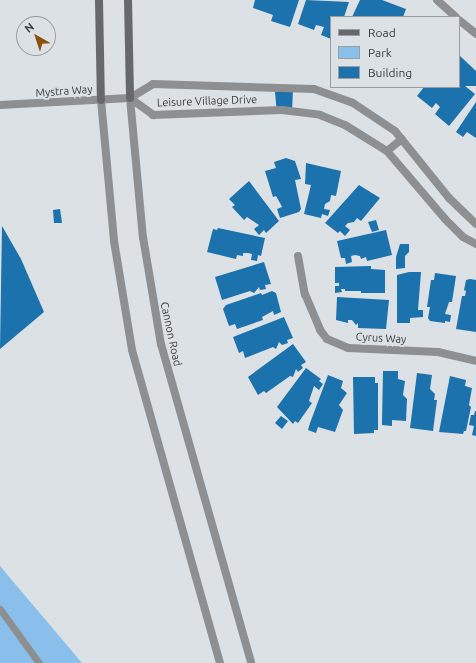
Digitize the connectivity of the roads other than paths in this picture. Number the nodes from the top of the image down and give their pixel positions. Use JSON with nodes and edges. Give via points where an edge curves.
{"nodes":[{"id":1,"x":99,"y":0,"type":"edge"},
{"id":2,"x":128,"y":0,"type":"edge"},
{"id":3,"x":436,"y":0,"type":"edge"},
{"id":4,"x":455,"y":16,"type":"edge"},
{"id":5,"x":460,"y":21,"type":"edge"},
{"id":6,"x":476,"y":34,"type":"edge"},
{"id":7,"x":130,"y":98,"type":"junction"},
{"id":8,"x":101,"y":100,"type":"junction"},
{"id":9,"x":0,"y":105,"type":"edge"},
{"id":10,"x":402,"y":139,"type":"junction"},
{"id":11,"x":387,"y":151,"type":"junction"},
{"id":12,"x":476,"y":224,"type":"edge"},
{"id":13,"x":476,"y":244,"type":"edge"},
{"id":14,"x":298,"y":256,"type":"dead end"},
{"id":15,"x":476,"y":361,"type":"edge"},
{"id":16,"x":0,"y":609,"type":"edge"},
{"id":17,"x":39,"y":663,"type":"edge"},
{"id":18,"x":220,"y":663,"type":"edge"},
{"id":19,"x":251,"y":663,"type":"edge"}],
"edges":[{"from":1,"to":8,"type":"main road"},
{"from":2,"to":7,"type":"main road","name":"Cannon Road"},
{"from":3,"to":4,"type":"street"},
{"from":5,"to":6,"type":"street"},
{"from":7,"to":8,"type":"street","name":"Mystra Way"},
{"from":7,"to":10,"type":"street","name":"Leisure Village Drive","via":[[153,84],[314,89],[353,103],[377,118]]},
{"from":7,"to":11,"type":"street","name":"Leisure Village Drive","via":[[153,115],[268,110],[307,112],[344,125]]},
{"from":7,"to":19,"type":"street","name":"Cannon Road","via":[[143,237],[161,344]]},
{"from":8,"to":9,"type":"street","name":"Mystra Way"},
{"from":8,"to":18,"type":"street","via":[[114,241],[132,350]]},
{"from":10,"to":11,"type":"street"},
{"from":10,"to":12,"type":"street","name":"Leisure Village Drive","via":[[449,198]]},
{"from":11,"to":13,"type":"street","name":"Leisure Village Drive","via":[[445,219],[463,237]]},
{"from":14,"to":15,"type":"street","name":"Cyrus Way","via":[[305,294],[320,330],[327,339],[348,348],[438,352]]},
{"from":16,"to":17,"type":"lane"}]}
